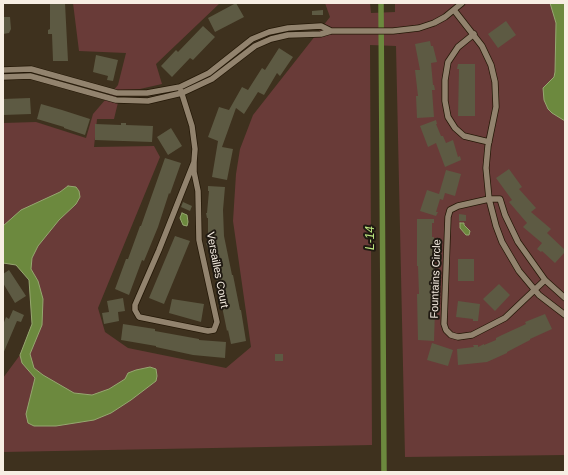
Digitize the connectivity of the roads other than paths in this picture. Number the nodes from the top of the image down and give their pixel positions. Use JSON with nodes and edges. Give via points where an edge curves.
{"nodes":[{"id":1,"x":462,"y":3,"type":"edge"},
{"id":2,"x":454,"y":10,"type":"junction"},
{"id":3,"x":331,"y":31,"type":"junction"},
{"id":4,"x":474,"y":34,"type":"junction"},
{"id":5,"x":226,"y":60,"type":"junction"},
{"id":6,"x":231,"y":66,"type":"junction"},
{"id":7,"x":3,"y":70,"type":"edge"},
{"id":8,"x":3,"y":77,"type":"edge"},
{"id":9,"x":180,"y":87,"type":"junction"},
{"id":10,"x":114,"y":92,"type":"junction"},
{"id":11,"x":182,"y":94,"type":"junction"},
{"id":12,"x":112,"y":99,"type":"junction"},
{"id":13,"x":489,"y":142,"type":"junction"},
{"id":14,"x":194,"y":162,"type":"junction"},
{"id":15,"x":489,"y":200,"type":"junction"},
{"id":16,"x":545,"y":280,"type":"junction"},
{"id":17,"x":535,"y":291,"type":"junction"},
{"id":18,"x":565,"y":298,"type":"edge"},
{"id":19,"x":565,"y":315,"type":"edge"}],
"edges":[{"from":1,"to":2,"type":"street"},
{"from":2,"to":3,"type":"street","via":[[427,25],[393,31]]},
{"from":2,"to":4,"type":"street"},
{"from":3,"to":5,"type":"street","via":[[321,26],[268,32],[252,39]]},
{"from":3,"to":6,"type":"street","via":[[271,39],[256,46]]},
{"from":4,"to":13,"type":"street","via":[[488,58],[495,82],[496,107]]},
{"from":4,"to":13,"type":"street","via":[[458,47],[448,62],[445,101],[448,117],[455,128],[464,136]]},
{"from":5,"to":6,"type":"street"},
{"from":5,"to":9,"type":"street","via":[[209,73]]},
{"from":6,"to":11,"type":"street"},
{"from":7,"to":10,"type":"street","via":[[31,69]]},
{"from":8,"to":12,"type":"street","via":[[30,76]]},
{"from":9,"to":10,"type":"street","via":[[147,93]]},
{"from":9,"to":11,"type":"street","name":"Versailles Court"},
{"from":10,"to":12,"type":"street"},
{"from":11,"to":12,"type":"street","via":[[148,101]]},
{"from":11,"to":14,"type":"street","name":"Versailles Court","via":[[193,131]]},
{"from":13,"to":15,"type":"street","via":[[486,168]]},
{"from":14,"to":14,"type":"street","name":"Versailles Court","via":[[135,310],[139,317],[208,331],[214,330],[217,322],[199,240],[198,191]]},
{"from":15,"to":16,"type":"street","via":[[500,199],[518,242]]},
{"from":15,"to":17,"type":"street","via":[[504,247]]},
{"from":15,"to":17,"type":"street","name":"Fountains Circle","via":[[450,210],[444,324],[446,330],[458,337],[472,335],[505,318]]},
{"from":16,"to":17,"type":"street"},
{"from":16,"to":18,"type":"street"},
{"from":17,"to":19,"type":"street"}]}
